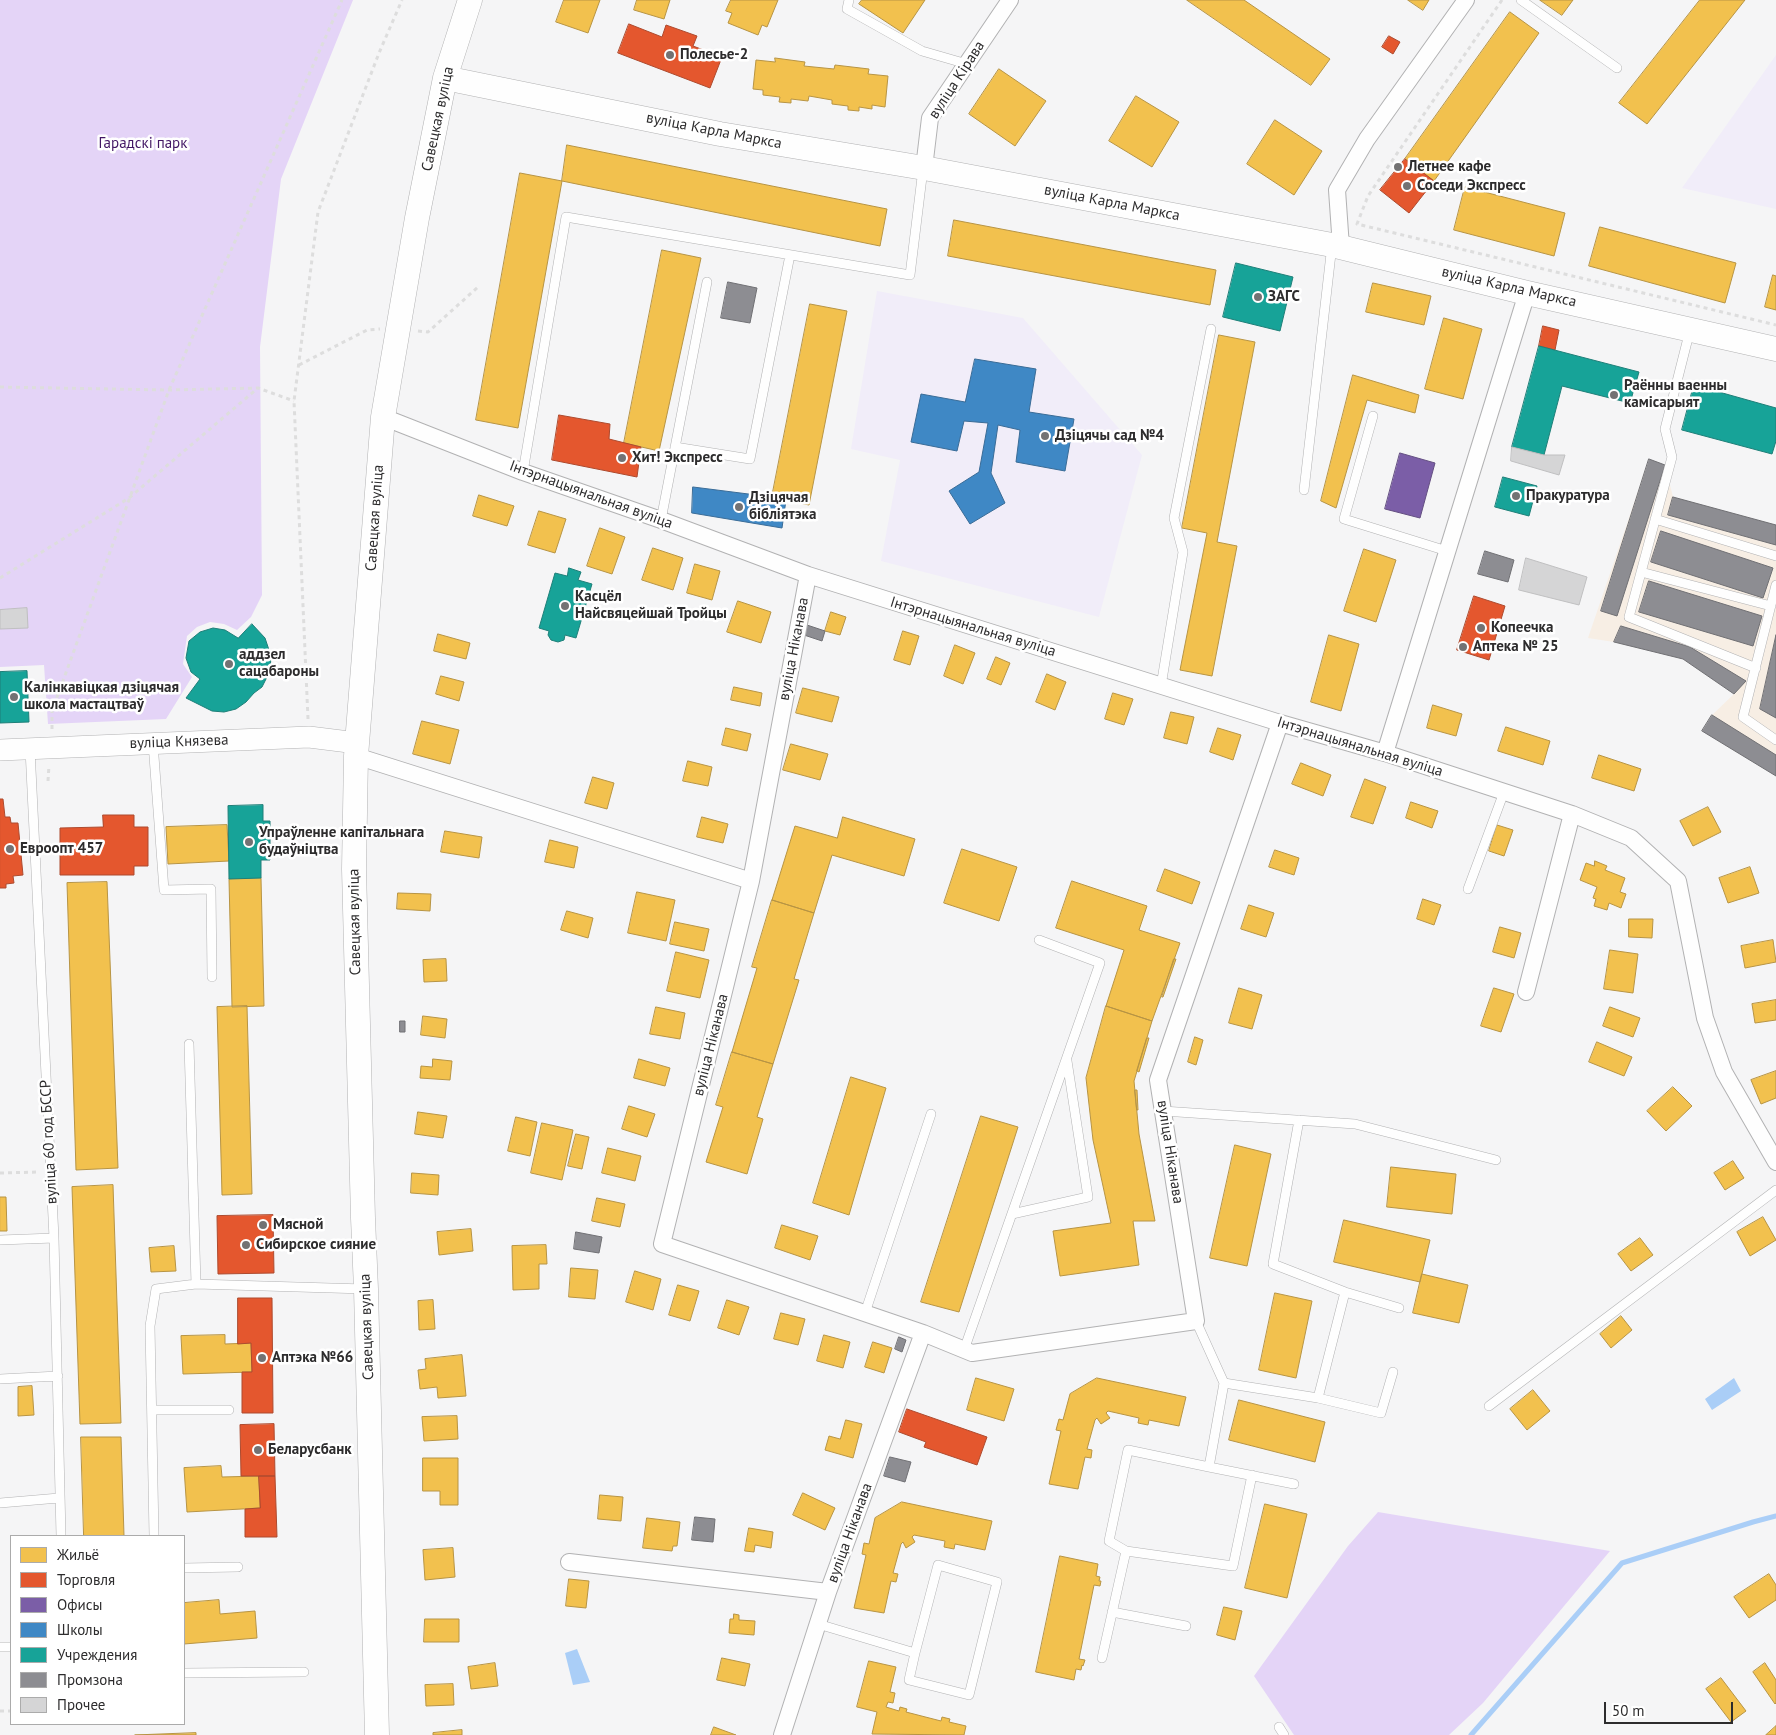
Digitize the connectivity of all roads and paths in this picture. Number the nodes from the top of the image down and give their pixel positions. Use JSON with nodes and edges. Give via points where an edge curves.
{"nodes":[{"id":1,"x":342,"y":0,"type":"edge"},
{"id":2,"x":402,"y":0,"type":"edge"},
{"id":3,"x":470,"y":0,"type":"edge"},
{"id":4,"x":849,"y":0,"type":"edge"},
{"id":5,"x":1010,"y":0,"type":"edge"},
{"id":6,"x":1466,"y":0,"type":"edge"},
{"id":7,"x":1502,"y":0,"type":"edge"},
{"id":8,"x":1521,"y":0,"type":"edge"},
{"id":9,"x":967,"y":64,"type":"junction"},
{"id":10,"x":1617,"y":68,"type":"dead end"},
{"id":11,"x":445,"y":78,"type":"junction"},
{"id":12,"x":924,"y":168,"type":"junction"},
{"id":13,"x":1336,"y":246,"type":"junction"},
{"id":14,"x":790,"y":255,"type":"junction"},
{"id":15,"x":707,"y":282,"type":"dead end"},
{"id":16,"x":1527,"y":293,"type":"junction"},
{"id":17,"x":1776,"y":325,"type":"edge"},
{"id":18,"x":1211,"y":329,"type":"dead end"},
{"id":19,"x":1690,"y":330,"type":"junction"},
{"id":20,"x":1776,"y":349,"type":"edge"},
{"id":21,"x":0,"y":386,"type":"edge"},
{"id":22,"x":258,"y":388,"type":"junction"},
{"id":23,"x":169,"y":390,"type":"junction"},
{"id":24,"x":294,"y":401,"type":"junction"},
{"id":25,"x":1373,"y":416,"type":"dead end"},
{"id":26,"x":383,"y":417,"type":"junction"},
{"id":27,"x":675,"y":447,"type":"junction"},
{"id":28,"x":523,"y":472,"type":"junction"},
{"id":29,"x":1304,"y":490,"type":"dead end"},
{"id":30,"x":129,"y":498,"type":"junction"},
{"id":31,"x":1655,"y":519,"type":"junction"},
{"id":32,"x":661,"y":520,"type":"junction"},
{"id":33,"x":1447,"y":551,"type":"junction"},
{"id":34,"x":1776,"y":556,"type":"edge"},
{"id":35,"x":1641,"y":572,"type":"junction"},
{"id":36,"x":808,"y":575,"type":"junction"},
{"id":37,"x":0,"y":578,"type":"edge"},
{"id":38,"x":1776,"y":585,"type":"edge"},
{"id":39,"x":1771,"y":606,"type":"junction"},
{"id":40,"x":1756,"y":668,"type":"junction"},
{"id":41,"x":1161,"y":686,"type":"junction"},
{"id":42,"x":1280,"y":723,"type":"junction"},
{"id":43,"x":309,"y":737,"type":"junction"},
{"id":44,"x":1776,"y":740,"type":"edge"},
{"id":45,"x":153,"y":742,"type":"junction"},
{"id":46,"x":30,"y":748,"type":"junction"},
{"id":47,"x":52,"y":748,"type":"junction"},
{"id":48,"x":0,"y":750,"type":"edge"},
{"id":49,"x":357,"y":750,"type":"junction"},
{"id":50,"x":1385,"y":753,"type":"junction"},
{"id":51,"x":48,"y":781,"type":"dead end"},
{"id":52,"x":1504,"y":792,"type":"junction"},
{"id":53,"x":1572,"y":814,"type":"junction"},
{"id":54,"x":751,"y":881,"type":"junction"},
{"id":55,"x":1468,"y":889,"type":"dead end"},
{"id":56,"x":1039,"y":940,"type":"dead end"},
{"id":57,"x":212,"y":977,"type":"dead end"},
{"id":58,"x":1526,"y":992,"type":"dead end"},
{"id":59,"x":189,"y":1044,"type":"dead end"},
{"id":60,"x":1066,"y":1058,"type":"junction"},
{"id":61,"x":1163,"y":1112,"type":"junction"},
{"id":62,"x":931,"y":1114,"type":"dead end"},
{"id":63,"x":1299,"y":1120,"type":"junction"},
{"id":64,"x":1496,"y":1160,"type":"dead end"},
{"id":65,"x":1776,"y":1162,"type":"edge"},
{"id":66,"x":51,"y":1172,"type":"junction"},
{"id":67,"x":0,"y":1174,"type":"edge"},
{"id":68,"x":1776,"y":1190,"type":"edge"},
{"id":69,"x":1012,"y":1214,"type":"junction"},
{"id":70,"x":54,"y":1238,"type":"junction"},
{"id":71,"x":0,"y":1240,"type":"edge"},
{"id":72,"x":196,"y":1284,"type":"junction"},
{"id":73,"x":366,"y":1289,"type":"junction"},
{"id":74,"x":1345,"y":1292,"type":"junction"},
{"id":75,"x":1399,"y":1308,"type":"dead end"},
{"id":76,"x":866,"y":1313,"type":"junction"},
{"id":77,"x":1196,"y":1321,"type":"junction"},
{"id":78,"x":923,"y":1333,"type":"junction"},
{"id":79,"x":964,"y":1350,"type":"junction"},
{"id":80,"x":1393,"y":1372,"type":"dead end"},
{"id":81,"x":58,"y":1376,"type":"junction"},
{"id":82,"x":0,"y":1379,"type":"edge"},
{"id":83,"x":1224,"y":1383,"type":"junction"},
{"id":84,"x":1318,"y":1398,"type":"junction"},
{"id":85,"x":1489,"y":1406,"type":"dead end"},
{"id":86,"x":152,"y":1410,"type":"junction"},
{"id":87,"x":229,"y":1410,"type":"dead end"},
{"id":88,"x":1209,"y":1467,"type":"junction"},
{"id":89,"x":1252,"y":1475,"type":"junction"},
{"id":90,"x":1294,"y":1484,"type":"dead end"},
{"id":91,"x":59,"y":1498,"type":"junction"},
{"id":92,"x":0,"y":1503,"type":"edge"},
{"id":93,"x":61,"y":1535,"type":"edge"},
{"id":94,"x":154,"y":1535,"type":"edge"},
{"id":95,"x":1126,"y":1551,"type":"junction"},
{"id":96,"x":569,"y":1562,"type":"dead end"},
{"id":97,"x":238,"y":1567,"type":"dead end"},
{"id":98,"x":185,"y":1568,"type":"edge"},
{"id":99,"x":828,"y":1592,"type":"junction"},
{"id":100,"x":1112,"y":1612,"type":"junction"},
{"id":101,"x":818,"y":1624,"type":"junction"},
{"id":102,"x":1186,"y":1626,"type":"dead end"},
{"id":103,"x":915,"y":1653,"type":"junction"},
{"id":104,"x":1102,"y":1658,"type":"dead end"},
{"id":105,"x":304,"y":1672,"type":"dead end"},
{"id":106,"x":185,"y":1673,"type":"edge"},
{"id":107,"x":377,"y":1735,"type":"edge"},
{"id":108,"x":782,"y":1735,"type":"edge"}],
"edges":[{"from":1,"to":23,"type":"path"},
{"from":2,"to":24,"type":"path","via":[[318,212]]},
{"from":3,"to":11,"type":"main road","name":"Савецкая вуліца"},
{"from":4,"to":9,"type":"lane","via":[[847,9],[922,50]]},
{"from":5,"to":9,"type":"street","name":"вуліца Кірава"},
{"from":6,"to":13,"type":"street","via":[[1367,139],[1337,190]]},
{"from":7,"to":17,"type":"path","via":[[1368,196],[1357,224]]},
{"from":8,"to":10,"type":"lane"},
{"from":9,"to":12,"type":"street","name":"вуліца Кірава","via":[[930,118]]},
{"from":11,"to":12,"type":"main road","name":"вуліца Карла Маркса","via":[[720,134]]},
{"from":11,"to":26,"type":"main road","name":"Савецкая вуліца"},
{"from":12,"to":13,"type":"main road","name":"вуліца Карла Маркса"},
{"from":12,"to":14,"type":"lane","via":[[910,275]]},
{"from":13,"to":16,"type":"main road","name":"вуліца Карла Маркса"},
{"from":13,"to":29,"type":"lane"},
{"from":14,"to":27,"type":"lane","via":[[750,459]]},
{"from":14,"to":28,"type":"lane","via":[[566,217]]},
{"from":15,"to":27,"type":"lane"},
{"from":16,"to":19,"type":"main road","name":"вуліца Карла Маркса"},
{"from":16,"to":33,"type":"street"},
{"from":18,"to":41,"type":"lane","via":[[1174,518],[1183,552]]},
{"from":19,"to":20,"type":"main road","name":"вуліца Карла Маркса"},
{"from":19,"to":31,"type":"lane","via":[[1665,429],[1672,457]]},
{"from":21,"to":23,"type":"path"},
{"from":22,"to":23,"type":"path"},
{"from":22,"to":24,"type":"path"},
{"from":22,"to":30,"type":"path"},
{"from":23,"to":30,"type":"path"},
{"from":24,"to":43,"type":"path"},
{"from":25,"to":33,"type":"lane","via":[[1344,520]]},
{"from":26,"to":28,"type":"street","name":"Інтэрнацыянальная вуліца"},
{"from":26,"to":49,"type":"main road","name":"Савецкая вуліца"},
{"from":27,"to":32,"type":"lane"},
{"from":28,"to":32,"type":"street","name":"Інтэрнацыянальная вуліца"},
{"from":30,"to":37,"type":"path"},
{"from":30,"to":47,"type":"path","via":[[52,711]]},
{"from":31,"to":34,"type":"lane"},
{"from":31,"to":35,"type":"lane"},
{"from":32,"to":36,"type":"street","name":"Інтэрнацыянальная вуліца"},
{"from":33,"to":50,"type":"street"},
{"from":35,"to":39,"type":"lane"},
{"from":35,"to":40,"type":"lane","via":[[1629,617]]},
{"from":36,"to":41,"type":"street","name":"Інтэрнацыянальная вуліца"},
{"from":36,"to":54,"type":"street","name":"вуліца Ніканава"},
{"from":38,"to":39,"type":"lane"},
{"from":39,"to":40,"type":"lane"},
{"from":40,"to":44,"type":"lane","via":[[1743,717]]},
{"from":41,"to":42,"type":"street","name":"Інтэрнацыянальная вуліца"},
{"from":42,"to":50,"type":"street","name":"Інтэрнацыянальная вуліца"},
{"from":42,"to":61,"type":"street","name":"вуліца Ніканава","via":[[1158,1080]]},
{"from":43,"to":45,"type":"street","name":"вуліца Князева"},
{"from":43,"to":49,"type":"street","name":"вуліца Князева"},
{"from":45,"to":47,"type":"street","name":"вуліца Князева"},
{"from":45,"to":57,"type":"lane","via":[[164,890],[211,889]]},
{"from":46,"to":47,"type":"street","name":"вуліца Князева"},
{"from":46,"to":48,"type":"street","name":"вуліца Князева"},
{"from":46,"to":66,"type":"lane","name":"вуліца 60 год БССР"},
{"from":47,"to":51,"type":"path"},
{"from":49,"to":54,"type":"street"},
{"from":49,"to":73,"type":"main road","name":"Савецкая вуліца","via":[[354,869]]},
{"from":50,"to":52,"type":"street","name":"Інтэрнацыянальная вуліца"},
{"from":52,"to":53,"type":"street","name":"Інтэрнацыянальная вуліца"},
{"from":52,"to":55,"type":"lane"},
{"from":53,"to":58,"type":"street"},
{"from":53,"to":65,"type":"street","name":"Інтэрнацыянальная вуліца","via":[[1631,838],[1678,881],[1705,1018],[1724,1072]]},
{"from":54,"to":76,"type":"street","name":"вуліца Ніканава","via":[[662,1244]]},
{"from":56,"to":60,"type":"lane","via":[[1100,963]]},
{"from":59,"to":72,"type":"lane"},
{"from":60,"to":69,"type":"lane"},
{"from":60,"to":69,"type":"lane","via":[[1088,1197]]},
{"from":61,"to":63,"type":"lane"},
{"from":61,"to":77,"type":"street","name":"вуліца Ніканава"},
{"from":62,"to":76,"type":"lane"},
{"from":63,"to":64,"type":"lane","via":[[1356,1124]]},
{"from":63,"to":74,"type":"lane","via":[[1273,1264]]},
{"from":66,"to":67,"type":"path"},
{"from":66,"to":70,"type":"lane","name":"вуліца 60 год БССР"},
{"from":68,"to":85,"type":"lane"},
{"from":69,"to":79,"type":"lane"},
{"from":70,"to":71,"type":"lane"},
{"from":70,"to":81,"type":"lane","name":"вуліца 60 год БССР"},
{"from":72,"to":73,"type":"lane"},
{"from":72,"to":86,"type":"lane","via":[[156,1289],[150,1326]]},
{"from":73,"to":107,"type":"main road","name":"Савецкая вуліца"},
{"from":74,"to":75,"type":"lane"},
{"from":74,"to":84,"type":"lane"},
{"from":76,"to":78,"type":"street","name":"вуліца Ніканава"},
{"from":77,"to":79,"type":"street","name":"вуліца Ніканава","via":[[972,1353]]},
{"from":77,"to":83,"type":"lane"},
{"from":78,"to":79,"type":"street","name":"вуліца Ніканава"},
{"from":78,"to":99,"type":"street","name":"вуліца Ніканава"},
{"from":80,"to":84,"type":"lane","via":[[1381,1413]]},
{"from":81,"to":82,"type":"lane"},
{"from":81,"to":91,"type":"lane","name":"вуліца 60 год БССР"},
{"from":83,"to":84,"type":"lane"},
{"from":83,"to":88,"type":"lane"},
{"from":86,"to":87,"type":"lane"},
{"from":86,"to":94,"type":"lane"},
{"from":88,"to":89,"type":"lane"},
{"from":88,"to":95,"type":"lane","via":[[1128,1450],[1109,1540]]},
{"from":89,"to":90,"type":"lane"},
{"from":89,"to":95,"type":"lane","via":[[1233,1566]]},
{"from":91,"to":92,"type":"lane"},
{"from":91,"to":93,"type":"lane","name":"вуліца 60 год БССР"},
{"from":95,"to":100,"type":"lane"},
{"from":96,"to":99,"type":"street"},
{"from":97,"to":98,"type":"lane"},
{"from":99,"to":101,"type":"street","name":"вуліца Ніканава"},
{"from":100,"to":102,"type":"lane"},
{"from":100,"to":104,"type":"lane"},
{"from":101,"to":103,"type":"lane"},
{"from":101,"to":108,"type":"street","name":"вуліца Ніканава"},
{"from":103,"to":103,"type":"lane","via":[[909,1680],[969,1695],[998,1582],[938,1565]]},
{"from":105,"to":106,"type":"lane"}]}
